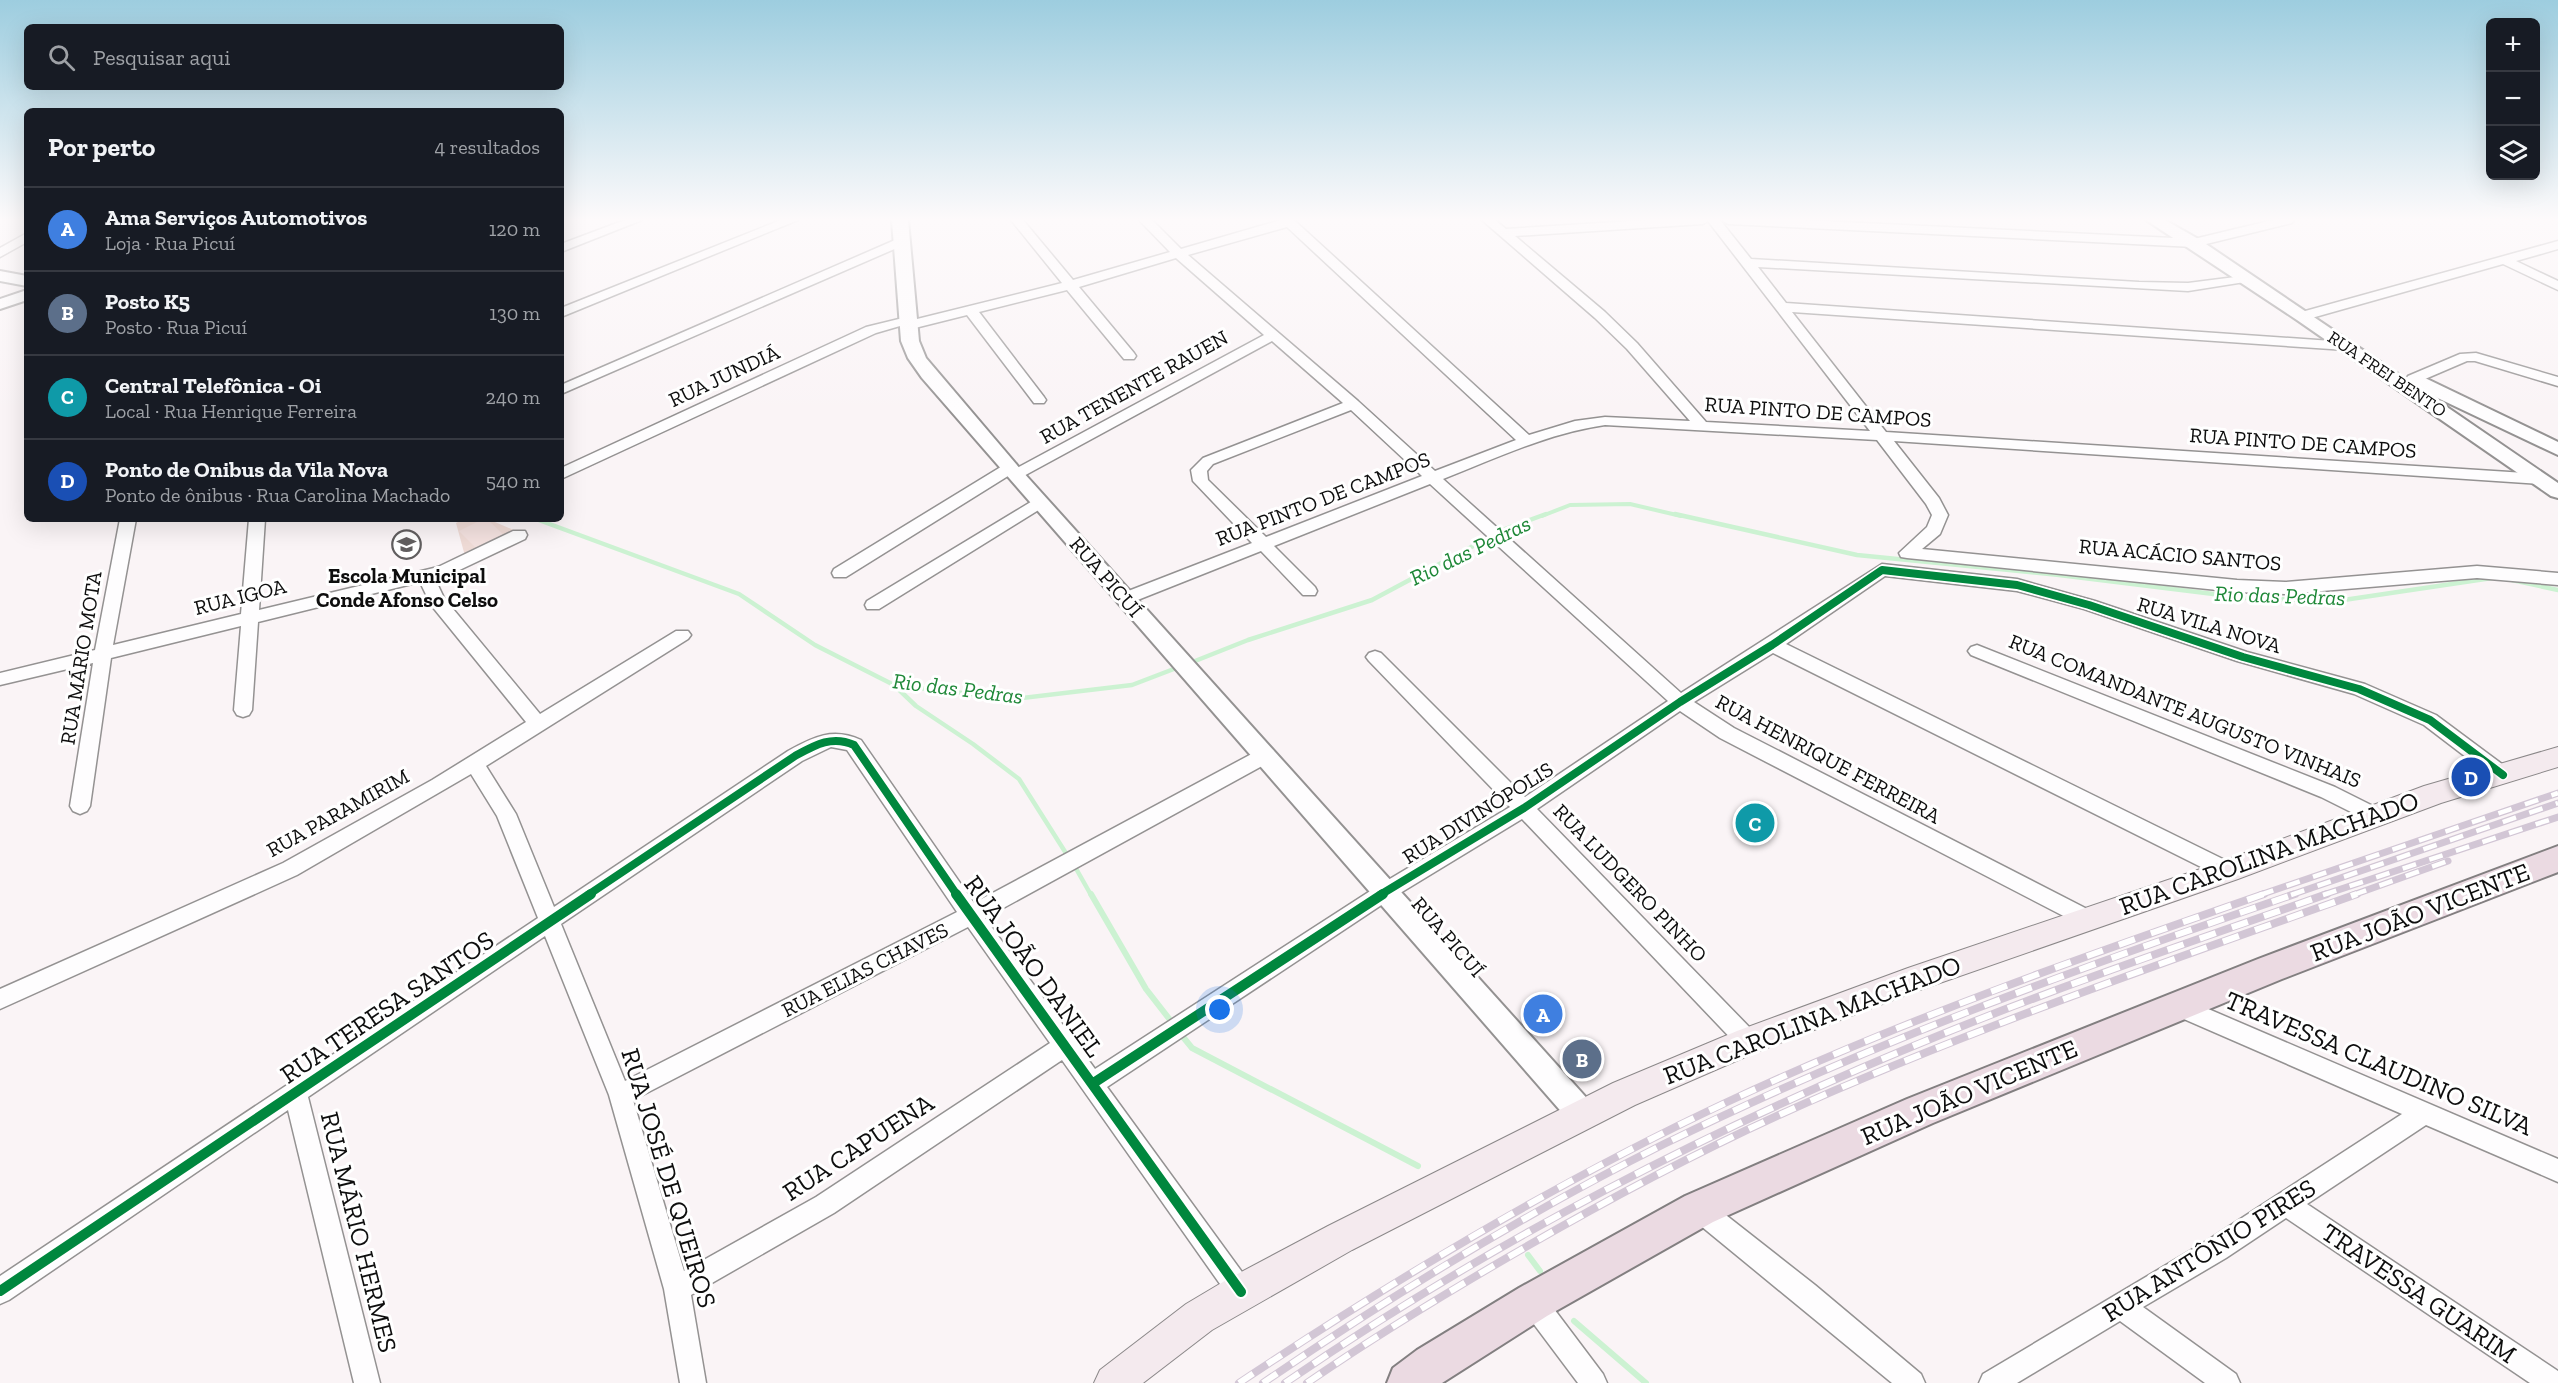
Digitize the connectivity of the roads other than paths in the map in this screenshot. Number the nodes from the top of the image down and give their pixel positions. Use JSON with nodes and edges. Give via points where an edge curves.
{"nodes":[{"id":1,"x":632,"y":285,"type":"edge"},
{"id":2,"x":802,"y":285,"type":"edge"},
{"id":3,"x":905,"y":285,"type":"edge"},
{"id":4,"x":1070,"y":285,"type":"joint"},
{"id":5,"x":1215,"y":285,"type":"edge"},
{"id":6,"x":1357,"y":285,"type":"edge"},
{"id":7,"x":1565,"y":285,"type":"edge"},
{"id":8,"x":1764,"y":285,"type":"edge"},
{"id":9,"x":2114,"y":285,"type":"edge"},
{"id":10,"x":2204,"y":285,"type":"edge"},
{"id":11,"x":2256,"y":285,"type":"edge"},
{"id":12,"x":2416,"y":285,"type":"edge"},
{"id":13,"x":24,"y":296,"type":"edge"},
{"id":14,"x":0,"y":304,"type":"edge"},
{"id":15,"x":1781,"y":307,"type":"junction"},
{"id":16,"x":564,"y":312,"type":"edge"},
{"id":17,"x":972,"y":312,"type":"junction"},
{"id":18,"x":2303,"y":316,"type":"junction"},
{"id":19,"x":907,"y":323,"type":"junction"},
{"id":20,"x":1274,"y":335,"type":"junction"},
{"id":21,"x":2346,"y":346,"type":"junction"},
{"id":22,"x":1130,"y":356,"type":"dead end"},
{"id":23,"x":2558,"y":366,"type":"edge"},
{"id":24,"x":2533,"y":374,"type":"junction"},
{"id":25,"x":2407,"y":381,"type":"junction"},
{"id":26,"x":2558,"y":382,"type":"edge"},
{"id":27,"x":564,"y":389,"type":"edge"},
{"id":28,"x":1039,"y":400,"type":"dead end"},
{"id":29,"x":1353,"y":404,"type":"junction"},
{"id":30,"x":2495,"y":419,"type":"junction"},
{"id":31,"x":1701,"y":425,"type":"junction"},
{"id":32,"x":2466,"y":428,"type":"junction"},
{"id":33,"x":1880,"y":436,"type":"junction"},
{"id":34,"x":1526,"y":441,"type":"junction"},
{"id":35,"x":2558,"y":449,"type":"edge"},
{"id":36,"x":1012,"y":472,"type":"junction"},
{"id":37,"x":564,"y":473,"type":"edge"},
{"id":38,"x":1435,"y":478,"type":"junction"},
{"id":39,"x":2541,"y":479,"type":"junction"},
{"id":40,"x":2558,"y":492,"type":"edge"},
{"id":41,"x":1039,"y":502,"type":"junction"},
{"id":42,"x":127,"y":522,"type":"edge"},
{"id":43,"x":257,"y":522,"type":"edge"},
{"id":44,"x":519,"y":535,"type":"dead end"},
{"id":45,"x":1264,"y":544,"type":"junction"},
{"id":46,"x":1882,"y":570,"type":"joint"},
{"id":47,"x":840,"y":573,"type":"dead end"},
{"id":48,"x":425,"y":575,"type":"junction"},
{"id":49,"x":2558,"y":579,"type":"edge"},
{"id":50,"x":1309,"y":591,"type":"dead end"},
{"id":51,"x":1124,"y":599,"type":"junction"},
{"id":52,"x":873,"y":605,"type":"dead end"},
{"id":53,"x":248,"y":618,"type":"junction"},
{"id":54,"x":682,"y":635,"type":"dead end"},
{"id":55,"x":1772,"y":645,"type":"junction"},
{"id":56,"x":1977,"y":651,"type":"dead end"},
{"id":57,"x":103,"y":654,"type":"junction"},
{"id":58,"x":1375,"y":657,"type":"dead end"},
{"id":59,"x":0,"y":679,"type":"edge"},
{"id":60,"x":1680,"y":702,"type":"junction"},
{"id":61,"x":243,"y":711,"type":"dead end"},
{"id":62,"x":538,"y":724,"type":"junction"},
{"id":63,"x":1266,"y":755,"type":"junction"},
{"id":64,"x":795,"y":756,"type":"joint"},
{"id":65,"x":2558,"y":757,"type":"edge"},
{"id":66,"x":474,"y":763,"type":"junction"},
{"id":67,"x":2503,"y":775,"type":"junction"},
{"id":68,"x":80,"y":806,"type":"dead end"},
{"id":69,"x":1524,"y":808,"type":"junction"},
{"id":70,"x":2374,"y":814,"type":"junction"},
{"id":71,"x":2558,"y":859,"type":"edge"},
{"id":72,"x":2228,"y":871,"type":"junction"},
{"id":73,"x":1385,"y":892,"type":"junction"},
{"id":74,"x":971,"y":915,"type":"junction"},
{"id":75,"x":2086,"y":918,"type":"junction"},
{"id":76,"x":550,"y":923,"type":"junction"},
{"id":77,"x":0,"y":999,"type":"edge"},
{"id":78,"x":2178,"y":1006,"type":"junction"},
{"id":79,"x":1748,"y":1041,"type":"junction"},
{"id":80,"x":1065,"y":1046,"type":"junction"},
{"id":81,"x":1092,"y":1084,"type":"junction"},
{"id":82,"x":296,"y":1094,"type":"junction"},
{"id":83,"x":620,"y":1095,"type":"junction"},
{"id":84,"x":2424,"y":1113,"type":"junction"},
{"id":85,"x":1582,"y":1114,"type":"junction"},
{"id":86,"x":2558,"y":1171,"type":"edge"},
{"id":87,"x":2286,"y":1204,"type":"junction"},
{"id":88,"x":1699,"y":1209,"type":"junction"},
{"id":89,"x":677,"y":1289,"type":"junction"},
{"id":90,"x":0,"y":1291,"type":"edge"},
{"id":91,"x":1241,"y":1292,"type":"junction"},
{"id":92,"x":1533,"y":1302,"type":"junction"},
{"id":93,"x":2120,"y":1306,"type":"junction"},
{"id":94,"x":367,"y":1383,"type":"edge"},
{"id":95,"x":693,"y":1383,"type":"edge"},
{"id":96,"x":1113,"y":1383,"type":"edge"},
{"id":97,"x":1408,"y":1383,"type":"edge"},
{"id":98,"x":1594,"y":1383,"type":"edge"},
{"id":99,"x":1912,"y":1383,"type":"edge"},
{"id":100,"x":1992,"y":1383,"type":"edge"},
{"id":101,"x":2227,"y":1383,"type":"edge"},
{"id":102,"x":2553,"y":1383,"type":"edge"}],
"edges":[{"from":1,"to":16,"type":"street"},
{"from":2,"to":27,"type":"street"},
{"from":3,"to":19,"type":"street","name":"RUA PICUÍ"},
{"from":4,"to":17,"type":"street","name":"RUA JUNDIÁ"},
{"from":4,"to":22,"type":"street"},
{"from":5,"to":20,"type":"street","name":"RUA HENRIQUE FERREIRA"},
{"from":6,"to":34,"type":"street"},
{"from":7,"to":31,"type":"street","via":[[1632,346]]},
{"from":8,"to":15,"type":"street"},
{"from":9,"to":10,"type":"street"},
{"from":11,"to":18,"type":"street","name":"RUA FREI BENTO"},
{"from":12,"to":18,"type":"street"},
{"from":13,"to":14,"type":"street"},
{"from":15,"to":21,"type":"street"},
{"from":15,"to":33,"type":"street"},
{"from":17,"to":19,"type":"street","name":"RUA JUNDIÁ"},
{"from":17,"to":28,"type":"street"},
{"from":18,"to":21,"type":"street","name":"RUA FREI BENTO"},
{"from":19,"to":36,"type":"street","name":"RUA PICUÍ","via":[[917,358]]},
{"from":19,"to":37,"type":"street","name":"RUA JUNDIÁ","via":[[888,324],[863,334]]},
{"from":20,"to":29,"type":"street","name":"RUA HENRIQUE FERREIRA"},
{"from":20,"to":36,"type":"street","name":"RUA TENENTE RAUEN"},
{"from":21,"to":25,"type":"street","name":"RUA FREI BENTO"},
{"from":23,"to":24,"type":"street"},
{"from":24,"to":25,"type":"street","via":[[2465,357]]},
{"from":24,"to":26,"type":"street"},
{"from":25,"to":30,"type":"street"},
{"from":25,"to":32,"type":"street","name":"RUA FREI BENTO"},
{"from":29,"to":38,"type":"street","name":"RUA HENRIQUE FERREIRA"},
{"from":29,"to":45,"type":"street","via":[[1208,461],[1199,470],[1201,481]]},
{"from":30,"to":32,"type":"street"},
{"from":30,"to":35,"type":"street"},
{"from":31,"to":33,"type":"street","name":"RUA PINTO DE CAMPOS"},
{"from":31,"to":34,"type":"street","name":"RUA PINTO DE CAMPOS","via":[[1605,421],[1575,425]]},
{"from":32,"to":39,"type":"street","name":"RUA FREI BENTO"},
{"from":33,"to":39,"type":"street","name":"RUA PINTO DE CAMPOS"},
{"from":33,"to":49,"type":"street","name":"RUA ACÁCIO SANTOS","via":[[1922,484],[1940,515],[1934,530],[1907,553],[2285,588],[2477,572]]},
{"from":34,"to":38,"type":"street","name":"RUA PINTO DE CAMPOS"},
{"from":36,"to":41,"type":"street","name":"RUA PICUÍ"},
{"from":36,"to":47,"type":"street","name":"RUA TENENTE RAUEN"},
{"from":38,"to":45,"type":"street","name":"RUA PINTO DE CAMPOS"},
{"from":38,"to":60,"type":"street","name":"RUA HENRIQUE FERREIRA"},
{"from":39,"to":40,"type":"street","name":"RUA FREI BENTO"},
{"from":41,"to":51,"type":"street","name":"RUA PICUÍ"},
{"from":41,"to":52,"type":"street"},
{"from":42,"to":57,"type":"street","name":"RUA MÁRIO MOTA"},
{"from":43,"to":53,"type":"street"},
{"from":44,"to":48,"type":"street","name":"RUA IGOA","via":[[454,567]]},
{"from":45,"to":50,"type":"street"},
{"from":45,"to":51,"type":"street","name":"RUA PINTO DE CAMPOS"},
{"from":46,"to":55,"type":"street","name":"RUA DIVINÓPOLIS"},
{"from":46,"to":67,"type":"street","name":"RUA VILA NOVA","via":[[2017,585],[2243,657],[2359,689],[2430,720]]},
{"from":48,"to":53,"type":"street","name":"RUA IGOA"},
{"from":48,"to":62,"type":"street","via":[[437,601]]},
{"from":51,"to":63,"type":"street","name":"RUA PICUÍ"},
{"from":53,"to":57,"type":"street","name":"RUA IGOA"},
{"from":53,"to":61,"type":"street"},
{"from":54,"to":62,"type":"street","name":"RUA PARAMIRIM"},
{"from":55,"to":60,"type":"street","name":"RUA DIVINÓPOLIS"},
{"from":55,"to":72,"type":"street"},
{"from":56,"to":70,"type":"street","name":"RUA COMANDANTE AUGUSTO VINHAIS"},
{"from":57,"to":59,"type":"street","name":"RUA IGOA"},
{"from":57,"to":68,"type":"street","name":"RUA MÁRIO MOTA"},
{"from":58,"to":69,"type":"street","name":"RUA LUDGERO PINHO"},
{"from":60,"to":69,"type":"street","name":"RUA DIVINÓPOLIS"},
{"from":60,"to":75,"type":"street","name":"RUA HENRIQUE FERREIRA","via":[[1727,733]]},
{"from":62,"to":66,"type":"street","name":"RUA PARAMIRIM"},
{"from":63,"to":73,"type":"street","name":"RUA PICUÍ"},
{"from":63,"to":74,"type":"street","name":"RUA ELIAS CHAVES"},
{"from":64,"to":74,"type":"street","name":"RUA JOÃO DANIEL","via":[[829,739],[854,745]]},
{"from":64,"to":76,"type":"street","name":"RUA TERESA SANTOS"},
{"from":65,"to":67,"type":"main road","name":"RUA CAROLINA MACHADO"},
{"from":66,"to":76,"type":"street","name":"RUA JOSÉ DE QUEIROS","via":[[506,814]]},
{"from":66,"to":77,"type":"street","name":"RUA PARAMIRIM","via":[[290,869]]},
{"from":67,"to":70,"type":"main road","name":"RUA CAROLINA MACHADO"},
{"from":69,"to":73,"type":"street","name":"RUA DIVINÓPOLIS"},
{"from":69,"to":79,"type":"street","name":"RUA LUDGERO PINHO"},
{"from":70,"to":72,"type":"main road","name":"RUA CAROLINA MACHADO"},
{"from":71,"to":78,"type":"main road","name":"RUA JOÃO VICENTE"},
{"from":72,"to":75,"type":"main road","name":"RUA CAROLINA MACHADO"},
{"from":73,"to":81,"type":"street","name":"RUA DIVINÓPOLIS"},
{"from":73,"to":85,"type":"street","name":"RUA PICUÍ"},
{"from":74,"to":80,"type":"street","name":"RUA JOÃO DANIEL"},
{"from":74,"to":83,"type":"street","name":"RUA ELIAS CHAVES"},
{"from":75,"to":79,"type":"main road","name":"RUA CAROLINA MACHADO"},
{"from":76,"to":82,"type":"street","name":"RUA TERESA SANTOS"},
{"from":76,"to":83,"type":"street","name":"RUA JOSÉ DE QUEIROS"},
{"from":78,"to":84,"type":"street","name":"TRAVESSA CLAUDINO SILVA"},
{"from":78,"to":88,"type":"main road","name":"RUA JOÃO VICENTE","via":[[1920,1111]]},
{"from":79,"to":85,"type":"main road","name":"RUA CAROLINA MACHADO"},
{"from":80,"to":81,"type":"street","name":"RUA JOÃO DANIEL"},
{"from":80,"to":89,"type":"street","name":"RUA CAPUENA","via":[[825,1205]]},
{"from":81,"to":91,"type":"street","name":"RUA JOÃO DANIEL"},
{"from":82,"to":90,"type":"street","name":"RUA TERESA SANTOS"},
{"from":82,"to":94,"type":"street","name":"RUA MÁRIO HERMES"},
{"from":83,"to":89,"type":"street","name":"RUA JOSÉ DE QUEIROS"},
{"from":84,"to":86,"type":"street","name":"TRAVESSA CLAUDINO SILVA"},
{"from":84,"to":87,"type":"street","name":"RUA ANTÔNIO PIRES"},
{"from":85,"to":91,"type":"main road","name":"RUA CAROLINA MACHADO"},
{"from":87,"to":93,"type":"street","name":"RUA ANTÔNIO PIRES"},
{"from":87,"to":102,"type":"street","name":"TRAVESSA GUARIM"},
{"from":88,"to":92,"type":"main road","name":"RUA JOÃO VICENTE"},
{"from":88,"to":99,"type":"street"},
{"from":89,"to":95,"type":"street","name":"RUA JOSÉ DE QUEIROS"},
{"from":91,"to":96,"type":"main road","name":"RUA CAROLINA MACHADO","via":[[1199,1317]]},
{"from":92,"to":97,"type":"main road","name":"RUA JOÃO VICENTE"},
{"from":92,"to":98,"type":"street"},
{"from":93,"to":100,"type":"street","name":"RUA ANTÔNIO PIRES"},
{"from":93,"to":101,"type":"street"}]}
